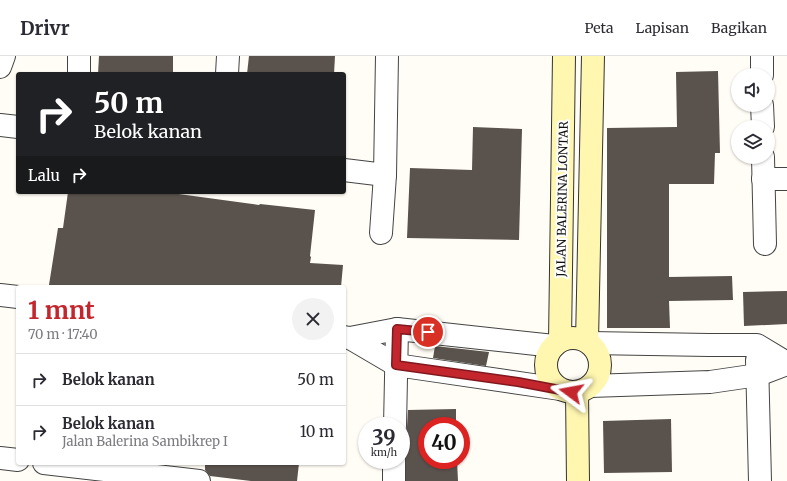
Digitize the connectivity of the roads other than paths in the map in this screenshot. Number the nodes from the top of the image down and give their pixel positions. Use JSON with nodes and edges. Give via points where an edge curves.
{"nodes":[{"id":1,"x":4,"y":56,"type":"edge"},
{"id":2,"x":79,"y":56,"type":"edge"},
{"id":3,"x":228,"y":56,"type":"edge"},
{"id":4,"x":387,"y":56,"type":"edge"},
{"id":5,"x":564,"y":56,"type":"edge"},
{"id":6,"x":593,"y":56,"type":"edge"},
{"id":7,"x":762,"y":56,"type":"edge"},
{"id":8,"x":0,"y":67,"type":"edge"},
{"id":9,"x":762,"y":68,"type":"edge"},
{"id":10,"x":79,"y":72,"type":"edge"},
{"id":11,"x":227,"y":72,"type":"edge"},
{"id":12,"x":0,"y":125,"type":"edge"},
{"id":13,"x":16,"y":127,"type":"edge"},
{"id":14,"x":763,"y":164,"type":"edge"},
{"id":15,"x":346,"y":170,"type":"edge"},
{"id":16,"x":385,"y":175,"type":"junction"},
{"id":17,"x":763,"y":179,"type":"junction"},
{"id":18,"x":787,"y":179,"type":"edge"},
{"id":19,"x":381,"y":233,"type":"dead end"},
{"id":20,"x":765,"y":244,"type":"dead end"},
{"id":21,"x":0,"y":295,"type":"edge"},
{"id":22,"x":16,"y":297,"type":"edge"},
{"id":23,"x":397,"y":329,"type":"junction"},
{"id":24,"x":347,"y":338,"type":"edge"},
{"id":25,"x":589,"y":342,"type":"junction"},
{"id":26,"x":557,"y":343,"type":"junction"},
{"id":27,"x":757,"y":345,"type":"junction"},
{"id":28,"x":787,"y":364,"type":"edge"},
{"id":29,"x":396,"y":365,"type":"junction"},
{"id":30,"x":758,"y":375,"type":"junction"},
{"id":31,"x":576,"y":389,"type":"junction"},
{"id":32,"x":395,"y":417,"type":"edge"},
{"id":33,"x":0,"y":458,"type":"edge"},
{"id":34,"x":16,"y":460,"type":"edge"},
{"id":35,"x":52,"y":465,"type":"edge"},
{"id":36,"x":394,"y":469,"type":"edge"},
{"id":37,"x":95,"y":475,"type":"edge"},
{"id":38,"x":199,"y":481,"type":"edge"},
{"id":39,"x":394,"y":481,"type":"edge"},
{"id":40,"x":578,"y":481,"type":"edge"},
{"id":41,"x":760,"y":481,"type":"edge"}],
"edges":[{"from":1,"to":8,"type":"street"},
{"from":2,"to":10,"type":"street"},
{"from":3,"to":11,"type":"street"},
{"from":4,"to":16,"type":"street"},
{"from":5,"to":26,"type":"street","name":"JALAN BALERINA LONTAR"},
{"from":6,"to":25,"type":"street"},
{"from":7,"to":9,"type":"street"},
{"from":12,"to":13,"type":"street"},
{"from":14,"to":17,"type":"street"},
{"from":15,"to":16,"type":"street"},
{"from":16,"to":19,"type":"street"},
{"from":17,"to":18,"type":"street"},
{"from":17,"to":20,"type":"street"},
{"from":21,"to":22,"type":"street"},
{"from":23,"to":24,"type":"street"},
{"from":23,"to":26,"type":"street"},
{"from":23,"to":29,"type":"street"},
{"from":24,"to":29,"type":"street"},
{"from":25,"to":26,"type":"street","via":[[574,337]]},
{"from":25,"to":27,"type":"street"},
{"from":25,"to":31,"type":"street","via":[[597,351],[600,370],[597,379]]},
{"from":26,"to":31,"type":"street","via":[[548,354],[548,374],[552,383]]},
{"from":27,"to":28,"type":"street"},
{"from":27,"to":30,"type":"street"},
{"from":28,"to":30,"type":"street"},
{"from":29,"to":31,"type":"street"},
{"from":29,"to":32,"type":"street"},
{"from":30,"to":31,"type":"street","via":[[710,382]]},
{"from":30,"to":41,"type":"street"},
{"from":31,"to":40,"type":"street"},
{"from":33,"to":34,"type":"street"},
{"from":35,"to":37,"type":"street"},
{"from":36,"to":39,"type":"street"},
{"from":37,"to":38,"type":"street"}]}
